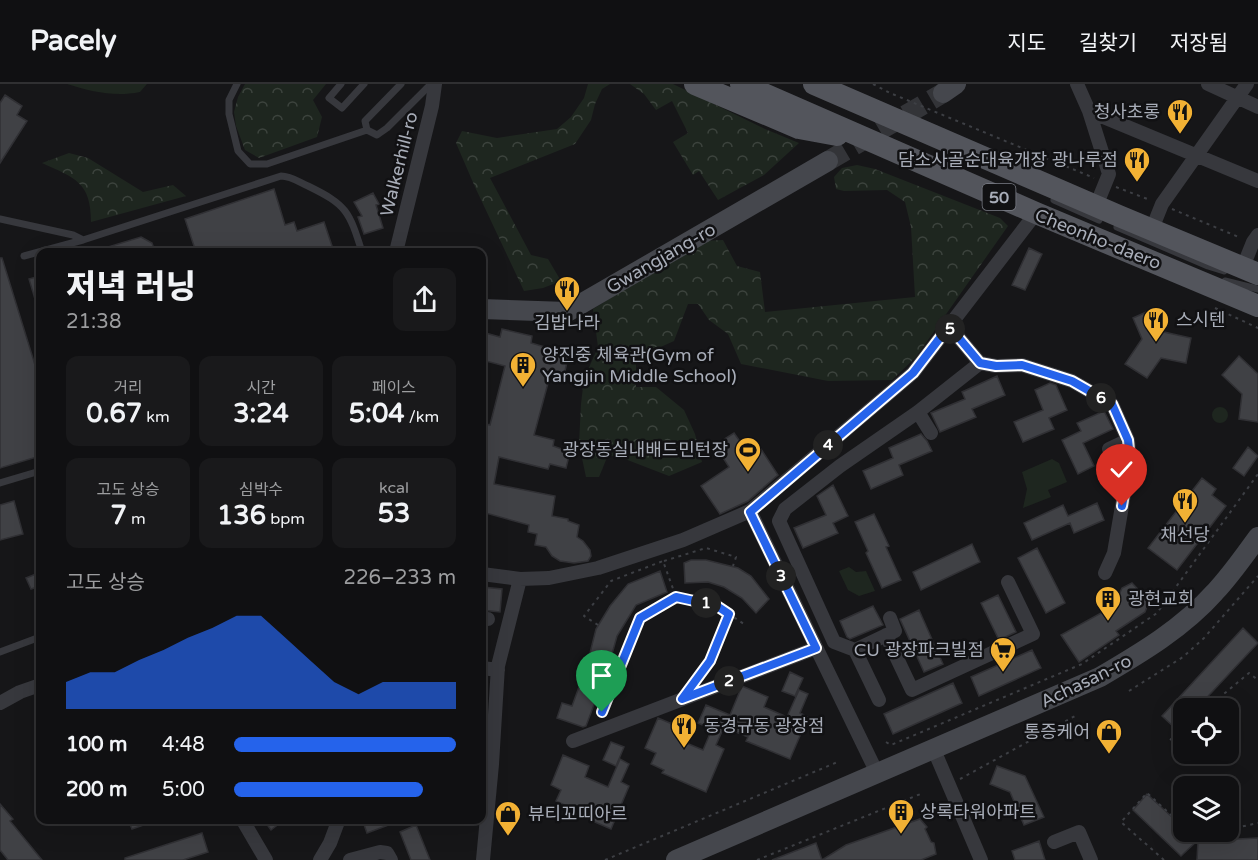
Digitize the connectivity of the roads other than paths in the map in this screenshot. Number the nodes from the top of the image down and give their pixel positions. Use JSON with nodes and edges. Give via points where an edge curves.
{"nodes":[{"id":1,"x":237,"y":84,"type":"edge"},
{"id":2,"x":341,"y":84,"type":"edge"},
{"id":3,"x":364,"y":84,"type":"edge"},
{"id":4,"x":401,"y":84,"type":"edge"},
{"id":5,"x":433,"y":84,"type":"edge"},
{"id":6,"x":695,"y":84,"type":"edge"},
{"id":7,"x":741,"y":84,"type":"edge"},
{"id":8,"x":814,"y":84,"type":"edge"},
{"id":9,"x":848,"y":84,"type":"edge"},
{"id":10,"x":1077,"y":84,"type":"edge"},
{"id":11,"x":1208,"y":84,"type":"edge"},
{"id":12,"x":1247,"y":84,"type":"edge"},
{"id":13,"x":1237,"y":97,"type":"junction"},
{"id":14,"x":1258,"y":107,"type":"edge"},
{"id":15,"x":1089,"y":111,"type":"junction"},
{"id":16,"x":888,"y":117,"type":"junction"},
{"id":17,"x":367,"y":130,"type":"junction"},
{"id":18,"x":920,"y":130,"type":"junction"},
{"id":19,"x":880,"y":143,"type":"junction"},
{"id":20,"x":1197,"y":154,"type":"junction"},
{"id":21,"x":828,"y":161,"type":"tunnel mouth"},
{"id":22,"x":1011,"y":178,"type":"dead end"},
{"id":23,"x":1258,"y":181,"type":"edge"},
{"id":24,"x":1039,"y":203,"type":"junction"},
{"id":25,"x":1096,"y":206,"type":"junction"},
{"id":26,"x":0,"y":219,"type":"edge"},
{"id":27,"x":1152,"y":230,"type":"junction"},
{"id":28,"x":1255,"y":238,"type":"edge"},
{"id":29,"x":83,"y":240,"type":"junction"},
{"id":30,"x":54,"y":248,"type":"edge"},
{"id":31,"x":360,"y":248,"type":"edge"},
{"id":32,"x":397,"y":248,"type":"edge"},
{"id":33,"x":36,"y":253,"type":"edge"},
{"id":34,"x":24,"y":256,"type":"dead end"},
{"id":35,"x":1170,"y":268,"type":"junction"},
{"id":36,"x":1245,"y":274,"type":"edge"},
{"id":37,"x":1258,"y":289,"type":"edge"},
{"id":38,"x":1258,"y":306,"type":"edge"},
{"id":39,"x":486,"y":309,"type":"edge"},
{"id":40,"x":949,"y":326,"type":"junction"},
{"id":41,"x":980,"y":363,"type":"junction"},
{"id":42,"x":918,"y":412,"type":"junction"},
{"id":43,"x":931,"y":433,"type":"dead end"},
{"id":44,"x":1128,"y":440,"type":"junction"},
{"id":45,"x":1109,"y":449,"type":"dead end"},
{"id":46,"x":36,"y":472,"type":"edge"},
{"id":47,"x":0,"y":483,"type":"edge"},
{"id":48,"x":750,"y":512,"type":"junction"},
{"id":49,"x":1258,"y":537,"type":"edge"},
{"id":50,"x":1105,"y":573,"type":"dead end"},
{"id":51,"x":486,"y":575,"type":"edge"},
{"id":52,"x":520,"y":579,"type":"junction"},
{"id":53,"x":1008,"y":582,"type":"dead end"},
{"id":54,"x":890,"y":618,"type":"dead end"},
{"id":55,"x":886,"y":635,"type":"junction"},
{"id":56,"x":36,"y":639,"type":"edge"},
{"id":57,"x":816,"y":648,"type":"junction"},
{"id":58,"x":855,"y":650,"type":"junction"},
{"id":59,"x":0,"y":652,"type":"edge"},
{"id":60,"x":486,"y":668,"type":"edge"},
{"id":61,"x":498,"y":670,"type":"junction"},
{"id":62,"x":36,"y":686,"type":"edge"},
{"id":63,"x":879,"y":700,"type":"dead end"},
{"id":64,"x":0,"y":703,"type":"edge"},
{"id":65,"x":573,"y":741,"type":"dead end"},
{"id":66,"x":487,"y":750,"type":"edge"},
{"id":67,"x":934,"y":750,"type":"junction"},
{"id":68,"x":878,"y":775,"type":"junction"},
{"id":69,"x":486,"y":778,"type":"edge"},
{"id":70,"x":245,"y":824,"type":"edge"},
{"id":71,"x":337,"y":824,"type":"edge"},
{"id":72,"x":484,"y":824,"type":"edge"},
{"id":73,"x":1054,"y":842,"type":"dead end"},
{"id":74,"x":323,"y":854,"type":"edge"},
{"id":75,"x":266,"y":860,"type":"edge"},
{"id":76,"x":347,"y":860,"type":"edge"},
{"id":77,"x":391,"y":860,"type":"edge"},
{"id":78,"x":483,"y":860,"type":"edge"},
{"id":79,"x":676,"y":860,"type":"edge"},
{"id":80,"x":981,"y":860,"type":"edge"},
{"id":81,"x":1091,"y":860,"type":"edge"}],
"edges":[{"from":1,"to":17,"type":"lane","via":[[228,100],[228,114],[238,151],[250,164],[267,164]]},
{"from":2,"to":3,"type":"lane","via":[[329,98],[342,108]]},
{"from":4,"to":17,"type":"lane","via":[[365,121]]},
{"from":5,"to":17,"type":"lane","via":[[377,135]]},
{"from":5,"to":32,"type":"street","name":"Walkerhill-ro","via":[[432,106]]},
{"from":6,"to":19,"type":"main road","via":[[799,128]]},
{"from":7,"to":19,"type":"main road","name":"Cheonho-daero","number":"50"},
{"from":8,"to":16,"type":"main road","name":"Cheonho-daero","number":"50"},
{"from":9,"to":16,"type":"main road"},
{"from":10,"to":15,"type":"street"},
{"from":11,"to":13,"type":"street"},
{"from":12,"to":13,"type":"street"},
{"from":13,"to":14,"type":"street"},
{"from":13,"to":20,"type":"street"},
{"from":15,"to":20,"type":"street"},
{"from":15,"to":25,"type":"street","via":[[1109,174]]},
{"from":16,"to":18,"type":"main road","name":"Cheonho-daero","number":"50"},
{"from":18,"to":22,"type":"lane"},
{"from":18,"to":25,"type":"main road","name":"Cheonho-daero","number":"50"},
{"from":19,"to":24,"type":"main road","name":"Cheonho-daero","number":"50"},
{"from":20,"to":23,"type":"street"},
{"from":20,"to":27,"type":"street","via":[[1162,204]]},
{"from":21,"to":39,"type":"main road","name":"Gwangjang-ro","via":[[567,312]]},
{"from":24,"to":35,"type":"main road","name":"Cheonho-daero","number":"50"},
{"from":24,"to":36,"type":"lane","via":[[1208,266]]},
{"from":24,"to":40,"type":"street"},
{"from":25,"to":27,"type":"main road","name":"Cheonho-daero","number":"50"},
{"from":26,"to":29,"type":"lane"},
{"from":27,"to":36,"type":"main road","name":"Cheonho-daero","number":"50"},
{"from":28,"to":36,"type":"street"},
{"from":29,"to":30,"type":"lane"},
{"from":29,"to":31,"type":"lane","via":[[287,176],[336,200],[346,210]]},
{"from":33,"to":34,"type":"lane"},
{"from":35,"to":37,"type":"lane"},
{"from":35,"to":38,"type":"main road","name":"Cheonho-daero","number":"50"},
{"from":40,"to":41,"type":"street"},
{"from":40,"to":48,"type":"street","via":[[913,373]]},
{"from":41,"to":42,"type":"street"},
{"from":41,"to":44,"type":"street","via":[[1022,365],[1072,381],[1112,404]]},
{"from":42,"to":43,"type":"street"},
{"from":42,"to":58,"type":"street","via":[[785,509],[779,521],[834,642]]},
{"from":44,"to":45,"type":"street"},
{"from":44,"to":50,"type":"street","via":[[1130,459],[1114,553]]},
{"from":46,"to":47,"type":"lane"},
{"from":48,"to":52,"type":"street","via":[[683,540],[598,568],[549,578]]},
{"from":48,"to":57,"type":"street"},
{"from":49,"to":67,"type":"main road","name":"Achasan-ro","via":[[1215,593],[1147,650],[1100,677]]},
{"from":51,"to":52,"type":"street"},
{"from":52,"to":61,"type":"street"},
{"from":53,"to":55,"type":"street","via":[[1033,634],[912,690]]},
{"from":54,"to":55,"type":"street","via":[[895,631]]},
{"from":55,"to":58,"type":"street"},
{"from":56,"to":59,"type":"lane"},
{"from":57,"to":65,"type":"street"},
{"from":57,"to":68,"type":"street"},
{"from":58,"to":63,"type":"street"},
{"from":60,"to":61,"type":"street"},
{"from":61,"to":66,"type":"street"},
{"from":62,"to":64,"type":"street"},
{"from":66,"to":69,"type":"street"},
{"from":67,"to":68,"type":"main road","name":"Achasan-ro"},
{"from":67,"to":80,"type":"street"},
{"from":68,"to":79,"type":"main road","name":"Achasan-ro"},
{"from":70,"to":75,"type":"street"},
{"from":71,"to":74,"type":"street"},
{"from":72,"to":78,"type":"street"},
{"from":73,"to":81,"type":"street","via":[[1079,832]]},
{"from":74,"to":76,"type":"street","via":[[338,852]]},
{"from":76,"to":77,"type":"street","via":[[380,852],[387,853]]}]}
